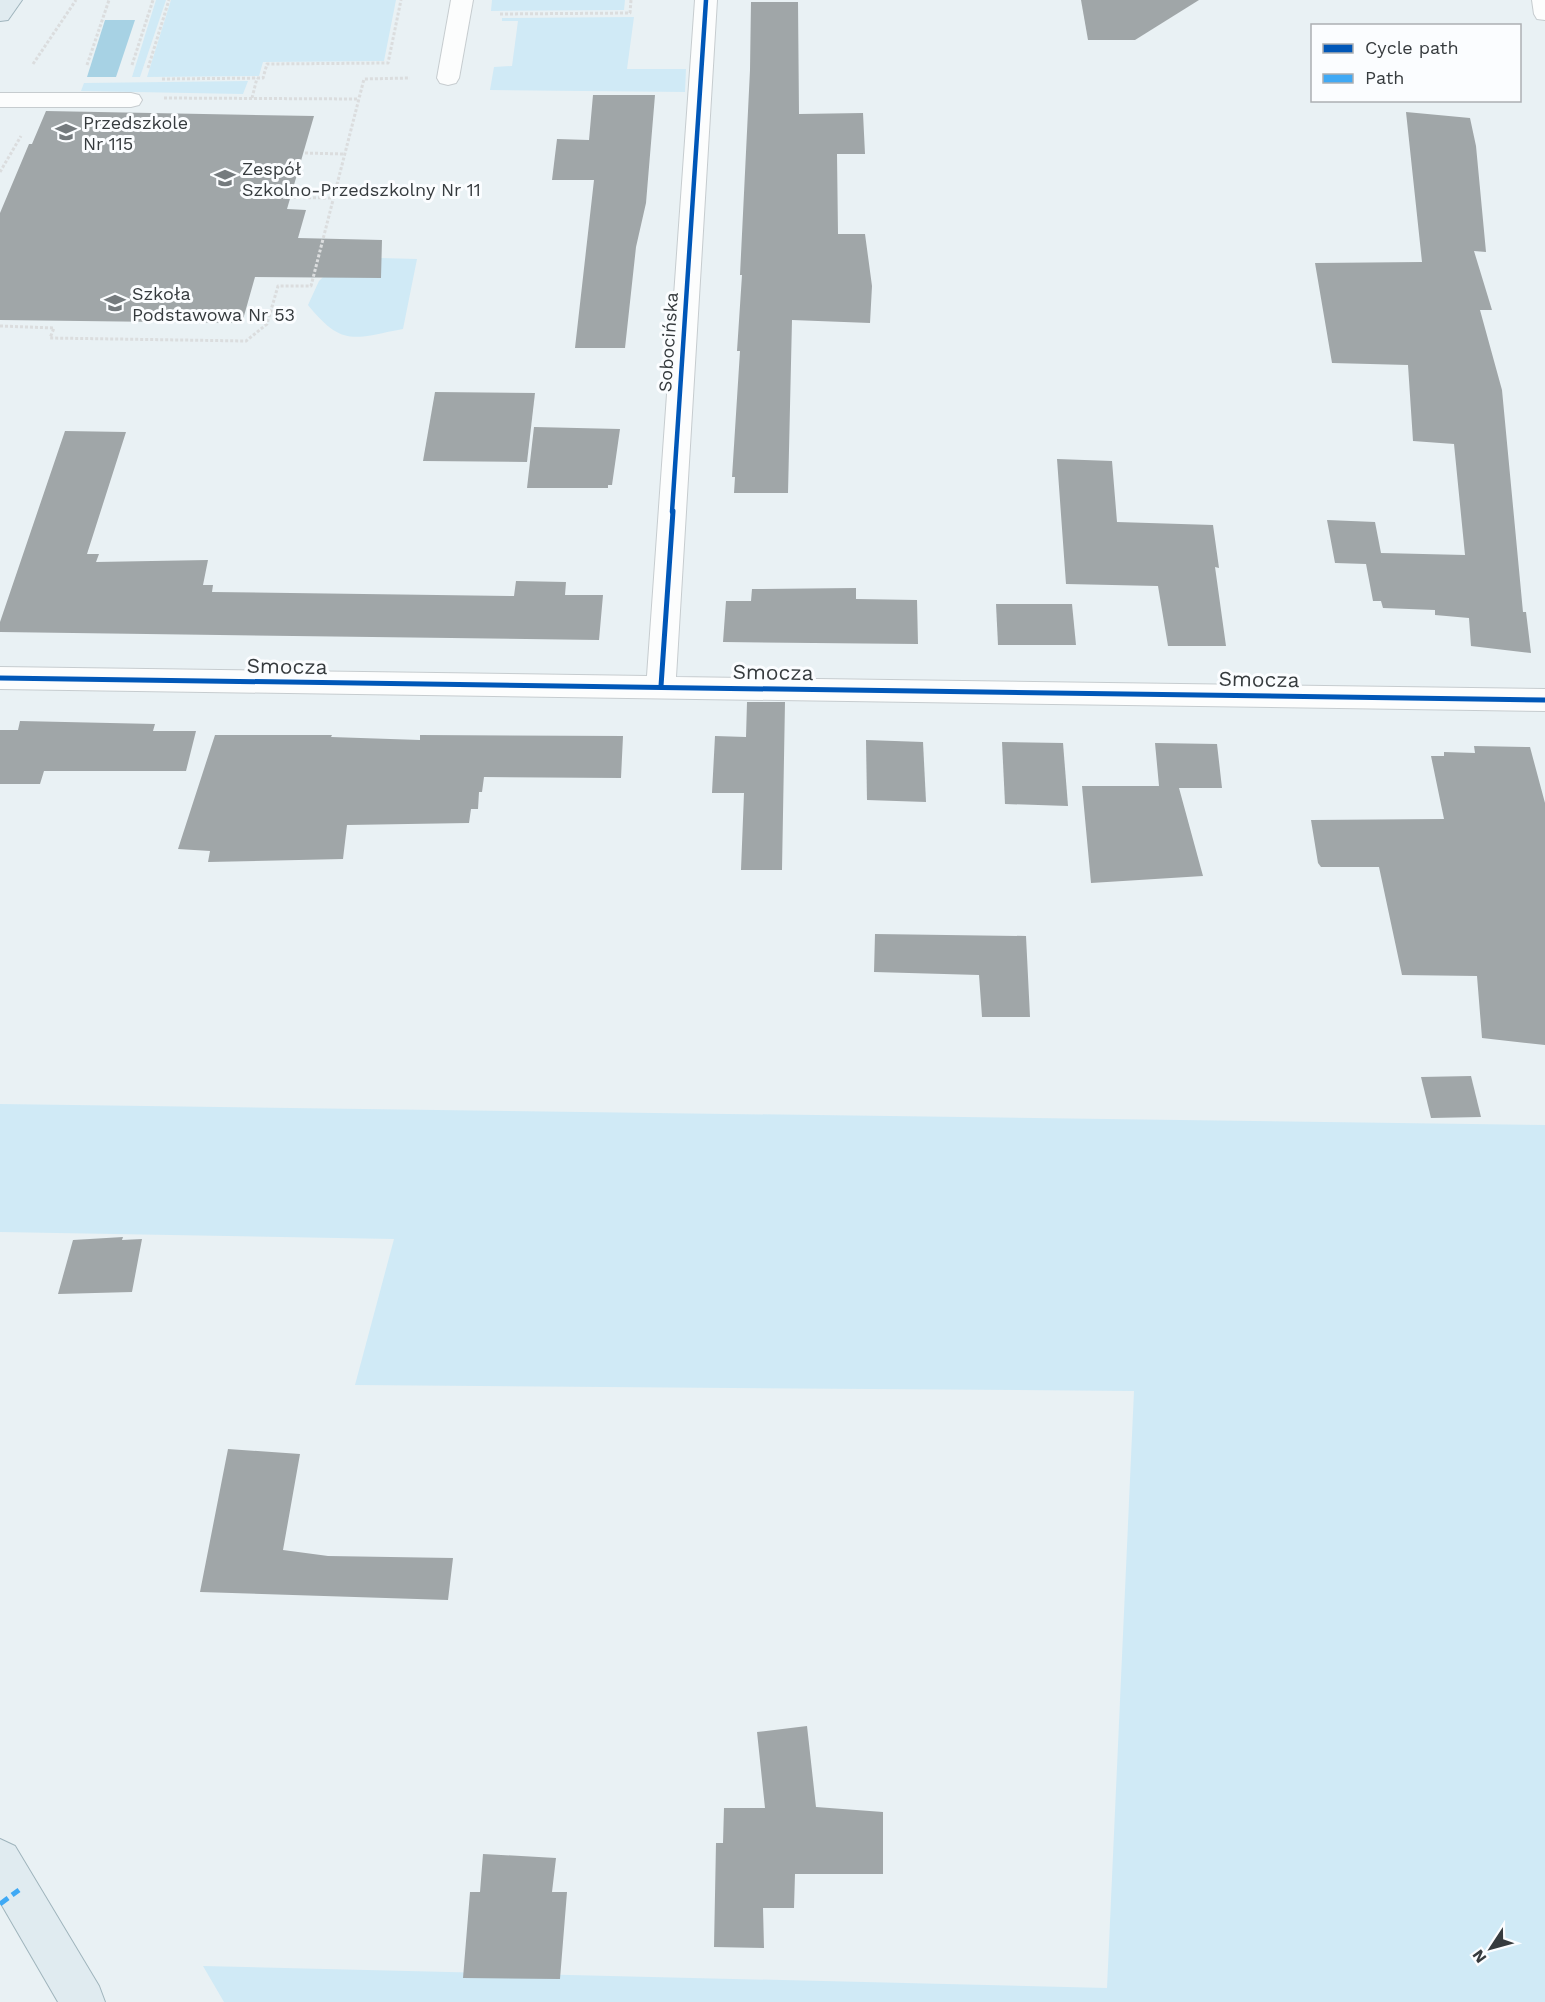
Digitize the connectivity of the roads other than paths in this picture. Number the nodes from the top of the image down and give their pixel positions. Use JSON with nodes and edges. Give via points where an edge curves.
{"nodes":[{"id":1,"x":11,"y":0,"type":"edge"},
{"id":2,"x":462,"y":0,"type":"edge"},
{"id":3,"x":705,"y":0,"type":"edge"},
{"id":4,"x":1543,"y":0,"type":"edge"},
{"id":5,"x":1545,"y":14,"type":"edge"},
{"id":6,"x":0,"y":15,"type":"edge"},
{"id":7,"x":448,"y":78,"type":"dead end"},
{"id":8,"x":132,"y":99,"type":"road end"},
{"id":9,"x":5,"y":100,"type":"edge"},
{"id":10,"x":0,"y":678,"type":"edge"},
{"id":11,"x":661,"y":686,"type":"junction"},
{"id":12,"x":1545,"y":700,"type":"edge"},
{"id":13,"x":6,"y":1885,"type":"edge"},
{"id":14,"x":83,"y":2002,"type":"edge"}],
"edges":[{"from":1,"to":6,"type":"main road"},
{"from":2,"to":7,"type":"street"},
{"from":3,"to":11,"type":"street","name":"Sobocińska"},
{"from":4,"to":5,"type":"street"},
{"from":8,"to":9,"type":"street"},
{"from":10,"to":11,"type":"street","name":"Smocza"},
{"from":11,"to":12,"type":"street","name":"Smocza"},
{"from":13,"to":14,"type":"main road"}]}
